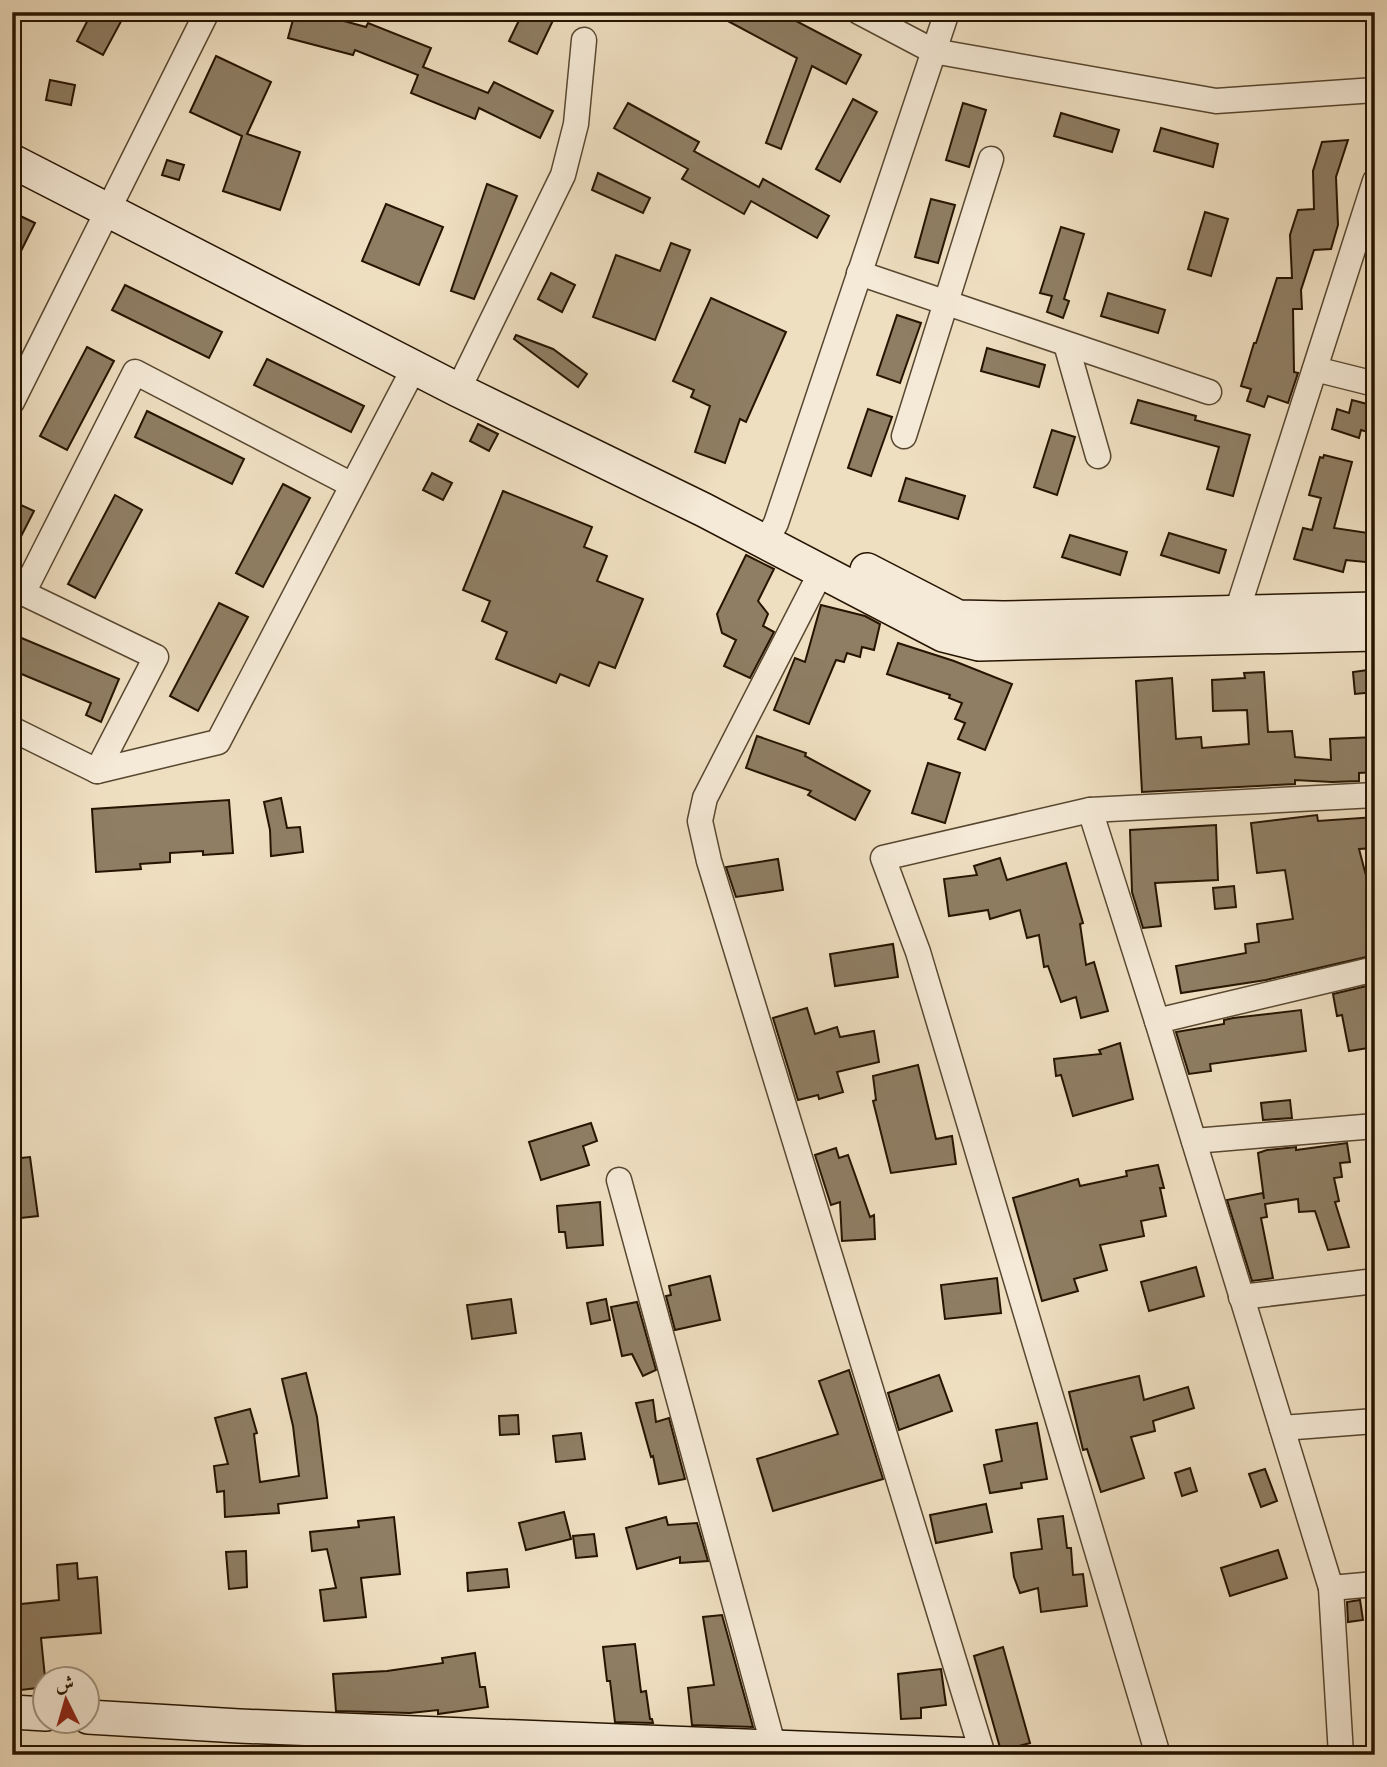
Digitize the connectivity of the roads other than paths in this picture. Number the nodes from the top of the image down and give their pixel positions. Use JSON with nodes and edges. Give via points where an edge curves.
{"nodes":[{"id":1,"x":207,"y":12,"type":"edge"},
{"id":2,"x":859,"y":12,"type":"edge"},
{"id":3,"x":947,"y":12,"type":"edge"},
{"id":4,"x":584,"y":40,"type":"dead end"},
{"id":5,"x":933,"y":51,"type":"junction"},
{"id":6,"x":1375,"y":90,"type":"edge"},
{"id":7,"x":992,"y":159,"type":"dead end"},
{"id":8,"x":12,"y":161,"type":"edge"},
{"id":9,"x":1375,"y":181,"type":"edge"},
{"id":10,"x":111,"y":201,"type":"junction"},
{"id":11,"x":859,"y":273,"type":"junction"},
{"id":12,"x":945,"y":302,"type":"junction"},
{"id":13,"x":1066,"y":344,"type":"junction"},
{"id":14,"x":415,"y":366,"type":"junction"},
{"id":15,"x":1315,"y":369,"type":"junction"},
{"id":16,"x":464,"y":380,"type":"junction"},
{"id":17,"x":1375,"y":384,"type":"edge"},
{"id":18,"x":1209,"y":392,"type":"dead end"},
{"id":19,"x":12,"y":402,"type":"edge"},
{"id":20,"x":904,"y":436,"type":"dead end"},
{"id":21,"x":1098,"y":456,"type":"dead end"},
{"id":22,"x":352,"y":485,"type":"junction"},
{"id":23,"x":771,"y":533,"type":"junction"},
{"id":24,"x":821,"y":572,"type":"junction"},
{"id":25,"x":1375,"y":609,"type":"edge"},
{"id":26,"x":1233,"y":625,"type":"junction"},
{"id":27,"x":1375,"y":634,"type":"edge"},
{"id":28,"x":12,"y":729,"type":"edge"},
{"id":29,"x":97,"y":771,"type":"junction"},
{"id":30,"x":1375,"y":794,"type":"edge"},
{"id":31,"x":1090,"y":810,"type":"junction"},
{"id":32,"x":1375,"y":969,"type":"edge"},
{"id":33,"x":1157,"y":1021,"type":"junction"},
{"id":34,"x":1375,"y":1126,"type":"edge"},
{"id":35,"x":1194,"y":1141,"type":"junction"},
{"id":36,"x":619,"y":1180,"type":"dead end"},
{"id":37,"x":1375,"y":1282,"type":"edge"},
{"id":38,"x":1241,"y":1297,"type":"junction"},
{"id":39,"x":1375,"y":1420,"type":"edge"},
{"id":40,"x":1282,"y":1428,"type":"junction"},
{"id":41,"x":1375,"y":1584,"type":"edge"},
{"id":42,"x":1331,"y":1588,"type":"junction"},
{"id":43,"x":12,"y":1712,"type":"edge"},
{"id":44,"x":32,"y":1713,"type":"edge"},
{"id":45,"x":102,"y":1718,"type":"edge"},
{"id":46,"x":774,"y":1748,"type":"junction"},
{"id":47,"x":976,"y":1755,"type":"edge"},
{"id":48,"x":983,"y":1755,"type":"edge"},
{"id":49,"x":1158,"y":1755,"type":"edge"},
{"id":50,"x":1341,"y":1755,"type":"edge"}],
"edges":[{"from":1,"to":10,"type":"street"},
{"from":2,"to":5,"type":"street"},
{"from":3,"to":5,"type":"street"},
{"from":4,"to":16,"type":"street","via":[[576,124],[563,175]]},
{"from":5,"to":6,"type":"street","via":[[1216,101]]},
{"from":5,"to":11,"type":"street"},
{"from":7,"to":12,"type":"street"},
{"from":8,"to":10,"type":"street"},
{"from":9,"to":15,"type":"street"},
{"from":10,"to":14,"type":"street"},
{"from":10,"to":16,"type":"street"},
{"from":10,"to":19,"type":"street"},
{"from":11,"to":12,"type":"street"},
{"from":11,"to":23,"type":"street"},
{"from":12,"to":13,"type":"street"},
{"from":12,"to":20,"type":"street"},
{"from":13,"to":18,"type":"street"},
{"from":13,"to":21,"type":"street"},
{"from":14,"to":16,"type":"street"},
{"from":14,"to":22,"type":"street"},
{"from":15,"to":17,"type":"street"},
{"from":15,"to":26,"type":"street"},
{"from":16,"to":23,"type":"street","via":[[704,510]]},
{"from":22,"to":29,"type":"street","via":[[218,742]]},
{"from":22,"to":29,"type":"street","via":[[135,372],[23,593],[156,657]]},
{"from":23,"to":24,"type":"street"},
{"from":23,"to":26,"type":"street","via":[[958,617]]},
{"from":24,"to":26,"type":"street","via":[[943,635],[979,644]]},
{"from":24,"to":48,"type":"street","via":[[705,798],[700,821]]},
{"from":25,"to":26,"type":"street"},
{"from":26,"to":27,"type":"street"},
{"from":28,"to":29,"type":"street"},
{"from":30,"to":31,"type":"street"},
{"from":31,"to":33,"type":"street"},
{"from":31,"to":49,"type":"street","via":[[883,858],[918,952]]},
{"from":32,"to":33,"type":"street"},
{"from":33,"to":35,"type":"street"},
{"from":34,"to":35,"type":"street"},
{"from":35,"to":38,"type":"street"},
{"from":36,"to":46,"type":"street"},
{"from":37,"to":38,"type":"street"},
{"from":38,"to":40,"type":"street"},
{"from":39,"to":40,"type":"street"},
{"from":40,"to":42,"type":"street"},
{"from":41,"to":42,"type":"street"},
{"from":42,"to":50,"type":"street"},
{"from":43,"to":44,"type":"street"},
{"from":45,"to":46,"type":"street"},
{"from":46,"to":47,"type":"street"}]}
